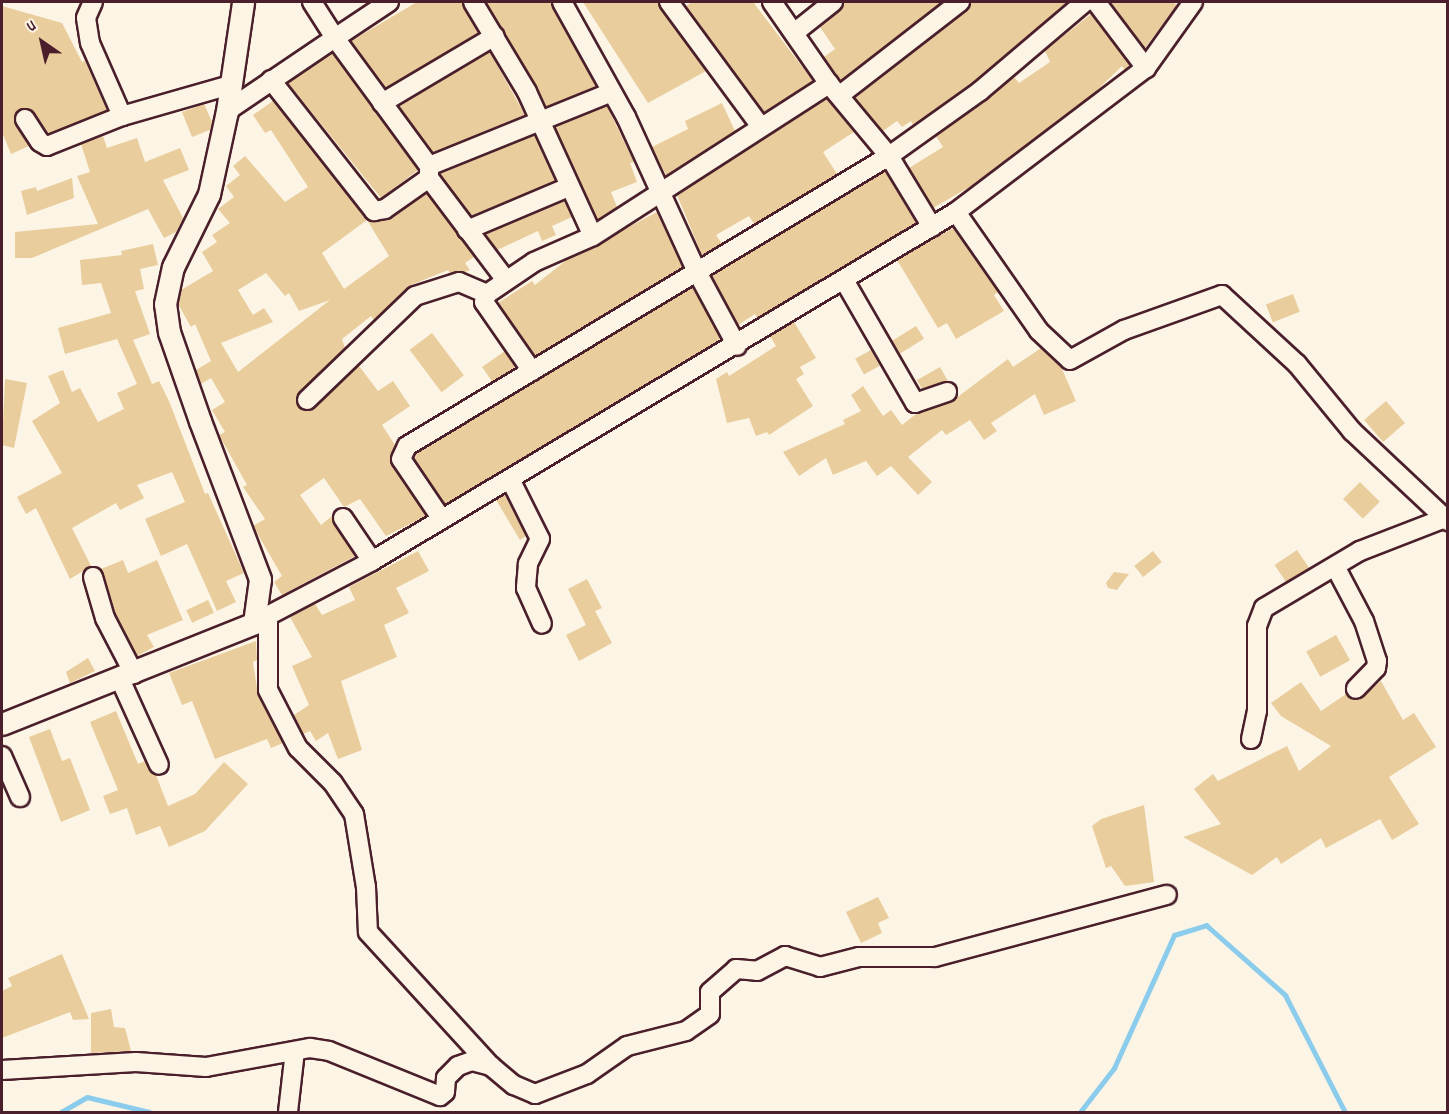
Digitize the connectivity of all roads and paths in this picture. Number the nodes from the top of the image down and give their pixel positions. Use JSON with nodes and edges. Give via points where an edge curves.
{"nodes":[{"id":1,"x":93,"y":2,"type":"edge"},
{"id":2,"x":243,"y":2,"type":"edge"},
{"id":3,"x":312,"y":2,"type":"edge"},
{"id":4,"x":389,"y":2,"type":"edge"},
{"id":5,"x":473,"y":2,"type":"edge"},
{"id":6,"x":562,"y":2,"type":"edge"},
{"id":7,"x":669,"y":2,"type":"edge"},
{"id":8,"x":772,"y":2,"type":"edge"},
{"id":9,"x":833,"y":2,"type":"edge"},
{"id":10,"x":960,"y":2,"type":"edge"},
{"id":11,"x":1085,"y":2,"type":"edge"},
{"id":12,"x":1096,"y":2,"type":"edge"},
{"id":13,"x":1193,"y":2,"type":"edge"},
{"id":14,"x":794,"y":33,"type":"junction"},
{"id":15,"x":495,"y":36,"type":"junction"},
{"id":16,"x":335,"y":38,"type":"junction"},
{"id":17,"x":1146,"y":68,"type":"junction"},
{"id":18,"x":271,"y":80,"type":"junction"},
{"id":19,"x":230,"y":85,"type":"junction"},
{"id":20,"x":835,"y":89,"type":"junction"},
{"id":21,"x":612,"y":92,"type":"junction"},
{"id":22,"x":382,"y":103,"type":"junction"},
{"id":23,"x":227,"y":111,"type":"junction"},
{"id":24,"x":122,"y":116,"type":"junction"},
{"id":25,"x":25,"y":119,"type":"dead end"},
{"id":26,"x":541,"y":123,"type":"junction"},
{"id":27,"x":761,"y":127,"type":"junction"},
{"id":28,"x":889,"y":156,"type":"junction"},
{"id":29,"x":429,"y":172,"type":"junction"},
{"id":30,"x":569,"y":187,"type":"junction"},
{"id":31,"x":662,"y":193,"type":"junction"},
{"id":32,"x":956,"y":212,"type":"junction"},
{"id":33,"x":932,"y":227,"type":"junction"},
{"id":34,"x":467,"y":230,"type":"junction"},
{"id":35,"x":593,"y":236,"type":"junction"},
{"id":36,"x":698,"y":272,"type":"junction"},
{"id":37,"x":506,"y":280,"type":"junction"},
{"id":38,"x":844,"y":280,"type":"junction"},
{"id":39,"x":487,"y":294,"type":"junction"},
{"id":40,"x":737,"y":346,"type":"junction"},
{"id":41,"x":532,"y":370,"type":"junction"},
{"id":42,"x":947,"y":392,"type":"dead end"},
{"id":43,"x":307,"y":400,"type":"dead end"},
{"id":44,"x":510,"y":479,"type":"junction"},
{"id":45,"x":343,"y":518,"type":"dead end"},
{"id":46,"x":441,"y":518,"type":"junction"},
{"id":47,"x":1446,"y":520,"type":"edge"},
{"id":48,"x":372,"y":561,"type":"junction"},
{"id":49,"x":1336,"y":568,"type":"junction"},
{"id":50,"x":93,"y":577,"type":"dead end"},
{"id":51,"x":261,"y":620,"type":"junction"},
{"id":52,"x":542,"y":624,"type":"dead end"},
{"id":53,"x":127,"y":676,"type":"junction"},
{"id":54,"x":1356,"y":689,"type":"dead end"},
{"id":55,"x":2,"y":724,"type":"edge"},
{"id":56,"x":1251,"y":740,"type":"dead end"},
{"id":57,"x":2,"y":756,"type":"edge"},
{"id":58,"x":159,"y":765,"type":"dead end"},
{"id":59,"x":20,"y":797,"type":"dead end"},
{"id":60,"x":1167,"y":895,"type":"dead end"},
{"id":61,"x":295,"y":1051,"type":"junction"},
{"id":62,"x":491,"y":1066,"type":"junction"},
{"id":63,"x":2,"y":1070,"type":"edge"},
{"id":64,"x":288,"y":1113,"type":"edge"}],
"edges":[{"from":1,"to":24,"type":"street","via":[[86,18],[90,43]]},
{"from":2,"to":19,"type":"street"},
{"from":3,"to":16,"type":"street"},
{"from":4,"to":16,"type":"street"},
{"from":5,"to":15,"type":"street"},
{"from":6,"to":21,"type":"street"},
{"from":7,"to":27,"type":"street"},
{"from":8,"to":14,"type":"street"},
{"from":9,"to":14,"type":"street"},
{"from":10,"to":20,"type":"street"},
{"from":11,"to":28,"type":"street","via":[[980,92]]},
{"from":12,"to":17,"type":"street"},
{"from":13,"to":17,"type":"street"},
{"from":14,"to":20,"type":"street"},
{"from":15,"to":22,"type":"street"},
{"from":15,"to":26,"type":"street"},
{"from":16,"to":18,"type":"street"},
{"from":16,"to":22,"type":"street"},
{"from":17,"to":32,"type":"street"},
{"from":18,"to":23,"type":"street"},
{"from":18,"to":29,"type":"street","via":[[374,211],[385,209]]},
{"from":19,"to":23,"type":"street"},
{"from":19,"to":24,"type":"street"},
{"from":20,"to":27,"type":"street"},
{"from":20,"to":28,"type":"street"},
{"from":21,"to":26,"type":"street"},
{"from":21,"to":31,"type":"street"},
{"from":22,"to":29,"type":"street"},
{"from":23,"to":51,"type":"street","via":[[209,194],[173,267],[165,304],[169,332],[260,579]]},
{"from":24,"to":25,"type":"street","via":[[47,146]]},
{"from":26,"to":29,"type":"street"},
{"from":26,"to":30,"type":"street"},
{"from":27,"to":31,"type":"street"},
{"from":28,"to":33,"type":"street"},
{"from":28,"to":36,"type":"street"},
{"from":29,"to":34,"type":"street"},
{"from":30,"to":34,"type":"street"},
{"from":30,"to":35,"type":"street"},
{"from":31,"to":35,"type":"street"},
{"from":31,"to":36,"type":"street"},
{"from":32,"to":33,"type":"street"},
{"from":32,"to":47,"type":"street","via":[[1039,331],[1070,360],[1124,330],[1222,295],[1297,364],[1353,431]]},
{"from":33,"to":38,"type":"street"},
{"from":34,"to":37,"type":"street"},
{"from":35,"to":37,"type":"street","via":[[534,261]]},
{"from":36,"to":40,"type":"street"},
{"from":36,"to":41,"type":"street"},
{"from":37,"to":39,"type":"street"},
{"from":38,"to":40,"type":"street"},
{"from":38,"to":42,"type":"street","via":[[915,403]]},
{"from":39,"to":41,"type":"street","via":[[484,302]]},
{"from":39,"to":43,"type":"street","via":[[459,282],[415,296]]},
{"from":40,"to":44,"type":"street"},
{"from":41,"to":46,"type":"street","via":[[402,452],[401,459]]},
{"from":44,"to":46,"type":"street"},
{"from":44,"to":52,"type":"street","via":[[540,539],[528,564],[526,588]]},
{"from":45,"to":48,"type":"street"},
{"from":46,"to":48,"type":"street"},
{"from":47,"to":49,"type":"street","via":[[1360,551]]},
{"from":48,"to":51,"type":"street"},
{"from":49,"to":54,"type":"street","via":[[1364,621],[1377,661],[1376,668]]},
{"from":49,"to":56,"type":"street","via":[[1270,602],[1259,615],[1257,711]]},
{"from":50,"to":53,"type":"street"},
{"from":51,"to":53,"type":"street"},
{"from":51,"to":62,"type":"street","via":[[268,690],[298,748],[333,783],[354,814],[366,887],[368,932]]},
{"from":53,"to":55,"type":"street"},
{"from":53,"to":58,"type":"street"},
{"from":57,"to":59,"type":"street"},
{"from":60,"to":62,"type":"street","via":[[935,957],[859,957],[820,967],[785,956],[757,971],[736,969],[710,992],[710,1014],[686,1031],[627,1046],[587,1074],[535,1094],[514,1085]]},
{"from":61,"to":62,"type":"street","via":[[329,1051],[440,1096],[445,1092],[446,1078],[458,1066],[471,1061]]},
{"from":61,"to":63,"type":"street","via":[[206,1067],[136,1062]]},
{"from":61,"to":64,"type":"street"}]}
